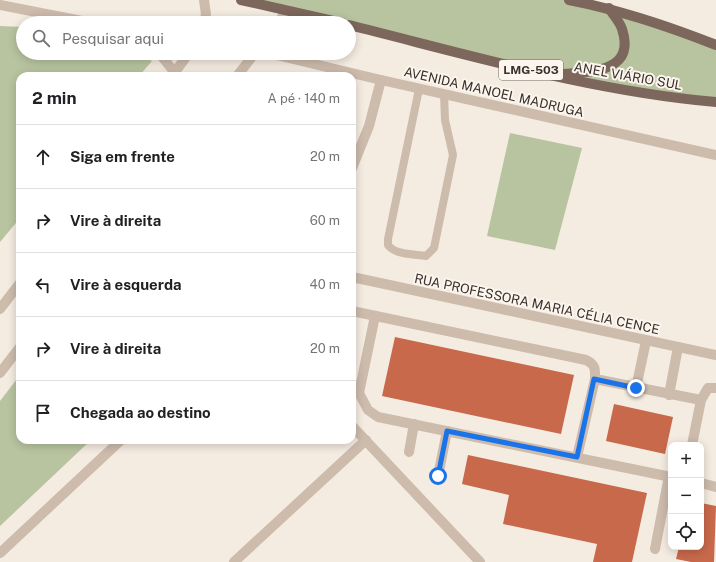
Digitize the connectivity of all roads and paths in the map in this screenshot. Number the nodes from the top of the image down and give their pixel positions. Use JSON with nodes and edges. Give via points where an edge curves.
{"nodes":[{"id":1,"x":204,"y":0,"type":"edge"},
{"id":2,"x":240,"y":0,"type":"edge"},
{"id":3,"x":569,"y":0,"type":"edge"},
{"id":4,"x":0,"y":5,"type":"edge"},
{"id":5,"x":609,"y":8,"type":"junction"},
{"id":6,"x":288,"y":9,"type":"junction"},
{"id":7,"x":56,"y":16,"type":"edge"},
{"id":8,"x":206,"y":16,"type":"edge"},
{"id":9,"x":283,"y":16,"type":"edge"},
{"id":10,"x":315,"y":16,"type":"edge"},
{"id":11,"x":356,"y":27,"type":"edge"},
{"id":12,"x":716,"y":45,"type":"edge"},
{"id":13,"x":163,"y":60,"type":"edge"},
{"id":14,"x":184,"y":60,"type":"edge"},
{"id":15,"x":249,"y":60,"type":"edge"},
{"id":16,"x":297,"y":60,"type":"edge"},
{"id":17,"x":172,"y":72,"type":"edge"},
{"id":18,"x":175,"y":72,"type":"edge"},
{"id":19,"x":239,"y":72,"type":"edge"},
{"id":20,"x":348,"y":72,"type":"edge"},
{"id":21,"x":356,"y":74,"type":"edge"},
{"id":22,"x":550,"y":75,"type":"junction"},
{"id":23,"x":381,"y":80,"type":"junction"},
{"id":24,"x":419,"y":89,"type":"junction"},
{"id":25,"x":444,"y":94,"type":"junction"},
{"id":26,"x":716,"y":102,"type":"edge"},
{"id":27,"x":716,"y":155,"type":"edge"},
{"id":28,"x":356,"y":158,"type":"edge"},
{"id":29,"x":356,"y":278,"type":"edge"},
{"id":30,"x":16,"y":289,"type":"edge"},
{"id":31,"x":0,"y":309,"type":"edge"},
{"id":32,"x":356,"y":312,"type":"edge"},
{"id":33,"x":375,"y":316,"type":"junction"},
{"id":34,"x":646,"y":341,"type":"junction"},
{"id":35,"x":678,"y":347,"type":"junction"},
{"id":36,"x":16,"y":352,"type":"edge"},
{"id":37,"x":716,"y":356,"type":"edge"},
{"id":38,"x":0,"y":373,"type":"edge"},
{"id":39,"x":594,"y":379,"type":"junction"},
{"id":40,"x":636,"y":388,"type":"junction"},
{"id":41,"x":716,"y":388,"type":"edge"},
{"id":42,"x":669,"y":395,"type":"junction"},
{"id":43,"x":701,"y":400,"type":"junction"},
{"id":44,"x":414,"y":424,"type":"junction"},
{"id":45,"x":356,"y":430,"type":"edge"},
{"id":46,"x":447,"y":431,"type":"junction"},
{"id":47,"x":366,"y":440,"type":"junction"},
{"id":48,"x":693,"y":442,"type":"edge"},
{"id":49,"x":117,"y":444,"type":"edge"},
{"id":50,"x":409,"y":452,"type":"dead end"},
{"id":51,"x":577,"y":457,"type":"junction"},
{"id":52,"x":438,"y":476,"type":"dead end"},
{"id":53,"x":668,"y":477,"type":"edge"},
{"id":54,"x":670,"y":478,"type":"edge"},
{"id":55,"x":704,"y":484,"type":"edge"},
{"id":56,"x":716,"y":487,"type":"edge"},
{"id":57,"x":655,"y":549,"type":"dead end"},
{"id":58,"x":0,"y":554,"type":"edge"},
{"id":59,"x":475,"y":560,"type":"edge"},
{"id":60,"x":234,"y":562,"type":"edge"}],
"edges":[{"from":1,"to":8,"type":"street"},
{"from":2,"to":6,"type":"main road"},
{"from":3,"to":5,"type":"main road"},
{"from":4,"to":7,"type":"street"},
{"from":5,"to":12,"type":"main road","via":[[682,31]]},
{"from":5,"to":22,"type":"main road","via":[[622,29],[625,48],[618,62],[600,71]]},
{"from":6,"to":9,"type":"street"},
{"from":6,"to":10,"type":"main road"},
{"from":11,"to":22,"type":"main road","name":"ANEL VIÁRIO SUL","number":"LMG-503"},
{"from":13,"to":17,"type":"street"},
{"from":14,"to":18,"type":"street"},
{"from":15,"to":19,"type":"street"},
{"from":16,"to":20,"type":"street","name":"AVENIDA MANOEL MADRUGA"},
{"from":21,"to":23,"type":"street","name":"AVENIDA MANOEL MADRUGA"},
{"from":22,"to":26,"type":"main road","name":"ANEL VIÁRIO SUL","number":"LMG-503","via":[[664,98]]},
{"from":23,"to":24,"type":"street","name":"AVENIDA MANOEL MADRUGA"},
{"from":23,"to":28,"type":"street","via":[[369,126]]},
{"from":24,"to":25,"type":"street","name":"AVENIDA MANOEL MADRUGA"},
{"from":24,"to":25,"type":"lane","via":[[388,239],[388,245],[396,251],[426,256],[434,248],[453,155],[445,120]]},
{"from":25,"to":27,"type":"street","name":"AVENIDA MANOEL MADRUGA"},
{"from":29,"to":34,"type":"street","name":"RUA PROFESSORA MARIA CÉLIA CENCE"},
{"from":30,"to":31,"type":"street"},
{"from":32,"to":33,"type":"street"},
{"from":33,"to":39,"type":"street","via":[[586,360],[593,364]]},
{"from":33,"to":44,"type":"street","via":[[359,394],[368,410],[378,417]]},
{"from":34,"to":35,"type":"street","name":"RUA PROFESSORA MARIA CÉLIA CENCE"},
{"from":34,"to":40,"type":"street"},
{"from":35,"to":37,"type":"street","name":"RUA PROFESSORA MARIA CÉLIA CENCE"},
{"from":35,"to":42,"type":"street"},
{"from":36,"to":38,"type":"street"},
{"from":39,"to":40,"type":"street"},
{"from":39,"to":51,"type":"street"},
{"from":40,"to":42,"type":"street"},
{"from":41,"to":43,"type":"street","via":[[708,388]]},
{"from":42,"to":43,"type":"street"},
{"from":43,"to":48,"type":"street"},
{"from":44,"to":46,"type":"street"},
{"from":44,"to":50,"type":"street"},
{"from":45,"to":47,"type":"street"},
{"from":46,"to":51,"type":"street"},
{"from":46,"to":52,"type":"street"},
{"from":47,"to":59,"type":"street"},
{"from":47,"to":60,"type":"street"},
{"from":49,"to":58,"type":"street"},
{"from":51,"to":53,"type":"street"},
{"from":54,"to":57,"type":"street"},
{"from":55,"to":56,"type":"street"}]}
